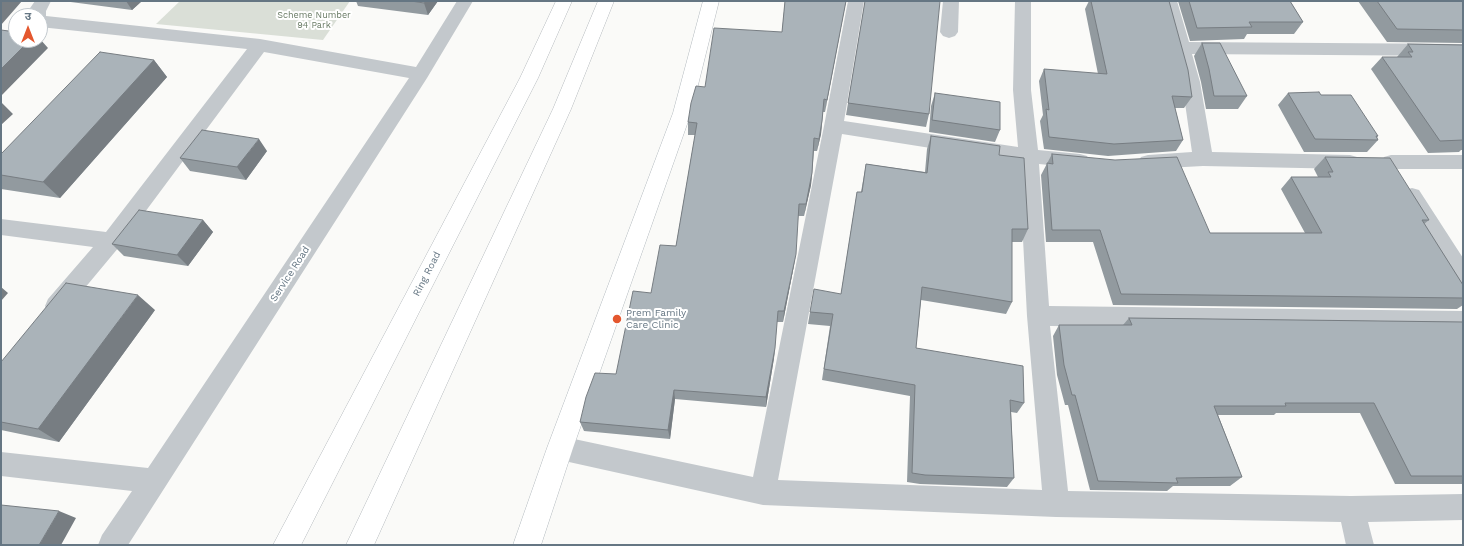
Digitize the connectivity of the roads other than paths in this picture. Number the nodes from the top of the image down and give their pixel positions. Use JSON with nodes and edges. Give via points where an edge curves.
{"nodes":[{"id":1,"x":465,"y":1,"type":"edge"},
{"id":2,"x":564,"y":1,"type":"edge"},
{"id":3,"x":606,"y":1,"type":"edge"},
{"id":4,"x":710,"y":1,"type":"edge"},
{"id":5,"x":856,"y":1,"type":"edge"},
{"id":6,"x":952,"y":1,"type":"edge"},
{"id":7,"x":1023,"y":1,"type":"edge"},
{"id":8,"x":1169,"y":1,"type":"edge"},
{"id":9,"x":48,"y":22,"type":"edge"},
{"id":10,"x":949,"y":32,"type":"dead end"},
{"id":11,"x":260,"y":45,"type":"junction"},
{"id":12,"x":1182,"y":48,"type":"junction"},
{"id":13,"x":1463,"y":50,"type":"edge"},
{"id":14,"x":421,"y":74,"type":"junction"},
{"id":15,"x":834,"y":126,"type":"junction"},
{"id":16,"x":1029,"y":156,"type":"junction"},
{"id":17,"x":1203,"y":160,"type":"junction"},
{"id":18,"x":1378,"y":162,"type":"junction"},
{"id":19,"x":1463,"y":162,"type":"edge"},
{"id":20,"x":1100,"y":163,"type":"edge"},
{"id":21,"x":1132,"y":163,"type":"edge"},
{"id":22,"x":1,"y":227,"type":"edge"},
{"id":23,"x":111,"y":241,"type":"junction"},
{"id":24,"x":1463,"y":276,"type":"edge"},
{"id":25,"x":1038,"y":316,"type":"junction"},
{"id":26,"x":46,"y":319,"type":"edge"},
{"id":27,"x":1463,"y":321,"type":"edge"},
{"id":28,"x":560,"y":448,"type":"junction"},
{"id":29,"x":1,"y":464,"type":"edge"},
{"id":30,"x":155,"y":481,"type":"junction"},
{"id":31,"x":763,"y":492,"type":"junction"},
{"id":32,"x":1056,"y":504,"type":"junction"},
{"id":33,"x":1463,"y":507,"type":"edge"},
{"id":34,"x":1351,"y":510,"type":"junction"},
{"id":35,"x":112,"y":545,"type":"edge"},
{"id":36,"x":287,"y":545,"type":"edge"},
{"id":37,"x":360,"y":545,"type":"edge"},
{"id":38,"x":527,"y":545,"type":"edge"},
{"id":39,"x":1360,"y":545,"type":"edge"}],
"edges":[{"from":1,"to":14,"type":"street","name":"Service Road"},
{"from":2,"to":36,"type":"main road","name":"Ring Road","via":[[529,78]]},
{"from":3,"to":37,"type":"main road","via":[[562,109]]},
{"from":4,"to":28,"type":"main road","via":[[682,113]]},
{"from":5,"to":15,"type":"street"},
{"from":6,"to":10,"type":"street"},
{"from":7,"to":16,"type":"street","via":[[1022,90]]},
{"from":8,"to":12,"type":"street"},
{"from":9,"to":11,"type":"street"},
{"from":11,"to":14,"type":"street"},
{"from":11,"to":23,"type":"street"},
{"from":12,"to":13,"type":"street"},
{"from":12,"to":17,"type":"street","via":[[1191,82]]},
{"from":14,"to":30,"type":"street","name":"Service Road"},
{"from":15,"to":16,"type":"street"},
{"from":15,"to":31,"type":"street"},
{"from":16,"to":20,"type":"street"},
{"from":16,"to":25,"type":"street"},
{"from":17,"to":18,"type":"street"},
{"from":17,"to":21,"type":"street"},
{"from":18,"to":19,"type":"street"},
{"from":18,"to":24,"type":"street"},
{"from":22,"to":23,"type":"street"},
{"from":23,"to":26,"type":"street"},
{"from":25,"to":27,"type":"street"},
{"from":25,"to":32,"type":"street"},
{"from":28,"to":31,"type":"street"},
{"from":28,"to":38,"type":"main road"},
{"from":29,"to":30,"type":"street"},
{"from":30,"to":35,"type":"street","name":"Service Road"},
{"from":31,"to":32,"type":"street"},
{"from":32,"to":34,"type":"street"},
{"from":33,"to":34,"type":"street"},
{"from":34,"to":39,"type":"street"}]}
